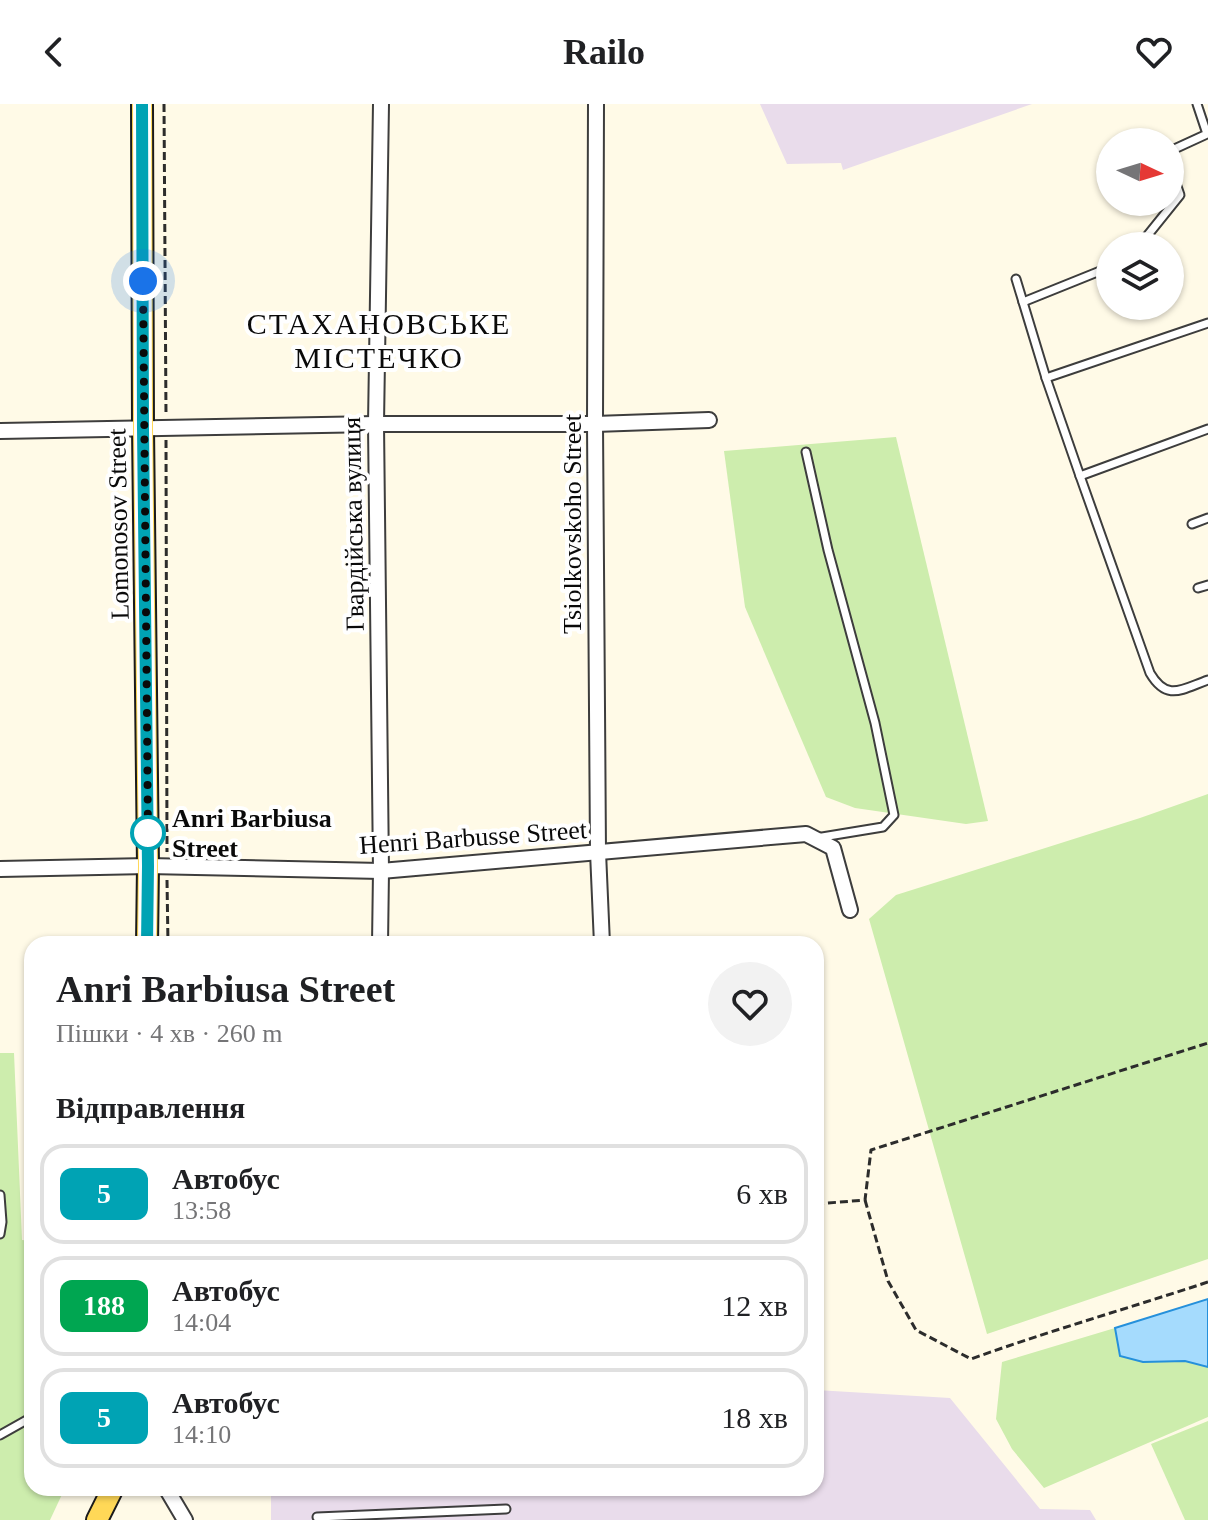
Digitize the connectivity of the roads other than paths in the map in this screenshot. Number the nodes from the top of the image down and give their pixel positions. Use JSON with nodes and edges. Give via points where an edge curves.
{"nodes":[{"id":1,"x":142,"y":104,"type":"edge"},
{"id":2,"x":381,"y":104,"type":"edge"},
{"id":3,"x":596,"y":104,"type":"edge"},
{"id":4,"x":1197,"y":104,"type":"edge"},
{"id":5,"x":1184,"y":145,"type":"edge"},
{"id":6,"x":1163,"y":216,"type":"edge"},
{"id":7,"x":1150,"y":232,"type":"edge"},
{"id":8,"x":1096,"y":273,"type":"edge"},
{"id":9,"x":1016,"y":279,"type":"dead end"},
{"id":10,"x":1023,"y":302,"type":"junction"},
{"id":11,"x":1208,"y":323,"type":"edge"},
{"id":12,"x":1046,"y":378,"type":"junction"},
{"id":13,"x":709,"y":420,"type":"dead end"},
{"id":14,"x":376,"y":424,"type":"junction"},
{"id":15,"x":595,"y":424,"type":"junction"},
{"id":16,"x":143,"y":428,"type":"junction"},
{"id":17,"x":1208,"y":429,"type":"edge"},
{"id":18,"x":0,"y":431,"type":"edge"},
{"id":19,"x":806,"y":452,"type":"dead end"},
{"id":20,"x":1080,"y":476,"type":"junction"},
{"id":21,"x":1208,"y":518,"type":"edge"},
{"id":22,"x":1192,"y":524,"type":"dead end"},
{"id":23,"x":1208,"y":585,"type":"edge"},
{"id":24,"x":1198,"y":588,"type":"dead end"},
{"id":25,"x":1208,"y":680,"type":"edge"},
{"id":26,"x":814,"y":838,"type":"junction"},
{"id":27,"x":598,"y":852,"type":"junction"},
{"id":28,"x":157,"y":866,"type":"junction"},
{"id":29,"x":0,"y":869,"type":"edge"},
{"id":30,"x":381,"y":871,"type":"junction"},
{"id":31,"x":850,"y":910,"type":"dead end"},
{"id":32,"x":148,"y":936,"type":"edge"},
{"id":33,"x":380,"y":936,"type":"edge"},
{"id":34,"x":602,"y":936,"type":"edge"},
{"id":35,"x":0,"y":1195,"type":"edge"},
{"id":36,"x":0,"y":1234,"type":"edge"},
{"id":37,"x":24,"y":1422,"type":"edge"},
{"id":38,"x":0,"y":1435,"type":"edge"},
{"id":39,"x":109,"y":1496,"type":"edge"},
{"id":40,"x":171,"y":1496,"type":"edge"},
{"id":41,"x":506,"y":1509,"type":"dead end"},
{"id":42,"x":491,"y":1510,"type":"junction"},
{"id":43,"x":421,"y":1516,"type":"edge"},
{"id":44,"x":317,"y":1517,"type":"dead end"},
{"id":45,"x":97,"y":1520,"type":"edge"},
{"id":46,"x":185,"y":1520,"type":"edge"},
{"id":47,"x":495,"y":1520,"type":"edge"}],
"edges":[{"from":1,"to":16,"type":"main road","name":"Lomonosov Street"},
{"from":2,"to":14,"type":"street","name":"Гвардійська вулиця"},
{"from":3,"to":15,"type":"street","name":"Tsiolkovskoho Street"},
{"from":4,"to":5,"type":"lane","via":[[1207,134]]},
{"from":6,"to":7,"type":"lane"},
{"from":8,"to":10,"type":"lane"},
{"from":9,"to":10,"type":"lane"},
{"from":10,"to":12,"type":"lane"},
{"from":11,"to":12,"type":"lane"},
{"from":12,"to":20,"type":"lane"},
{"from":13,"to":15,"type":"street"},
{"from":14,"to":15,"type":"street"},
{"from":14,"to":16,"type":"street"},
{"from":14,"to":30,"type":"street","name":"Гвардійська вулиця"},
{"from":15,"to":27,"type":"street","name":"Tsiolkovskoho Street"},
{"from":16,"to":18,"type":"street"},
{"from":16,"to":28,"type":"main road","name":"Lomonosov Street"},
{"from":17,"to":20,"type":"lane"},
{"from":19,"to":26,"type":"lane","via":[[894,815],[883,827]]},
{"from":20,"to":25,"type":"lane","via":[[1155,682],[1173,691]]},
{"from":21,"to":22,"type":"lane"},
{"from":23,"to":24,"type":"lane"},
{"from":26,"to":27,"type":"street","name":"Henri Barbusse Street","via":[[806,834]]},
{"from":26,"to":31,"type":"street","via":[[833,848]]},
{"from":27,"to":30,"type":"street","name":"Henri Barbusse Street"},
{"from":27,"to":34,"type":"street","name":"Tsiolkovskoho Street"},
{"from":28,"to":29,"type":"street","name":"Henri Barbusse Street"},
{"from":28,"to":30,"type":"street","name":"Henri Barbusse Street"},
{"from":28,"to":32,"type":"main road","name":"Lomonosov Street"},
{"from":30,"to":33,"type":"street","name":"Гвардійська вулиця"},
{"from":35,"to":36,"type":"lane"},
{"from":37,"to":38,"type":"lane"},
{"from":39,"to":45,"type":"main road"},
{"from":40,"to":46,"type":"street"},
{"from":41,"to":42,"type":"lane"},
{"from":42,"to":43,"type":"lane"},
{"from":42,"to":47,"type":"lane"},
{"from":43,"to":44,"type":"lane"}]}
